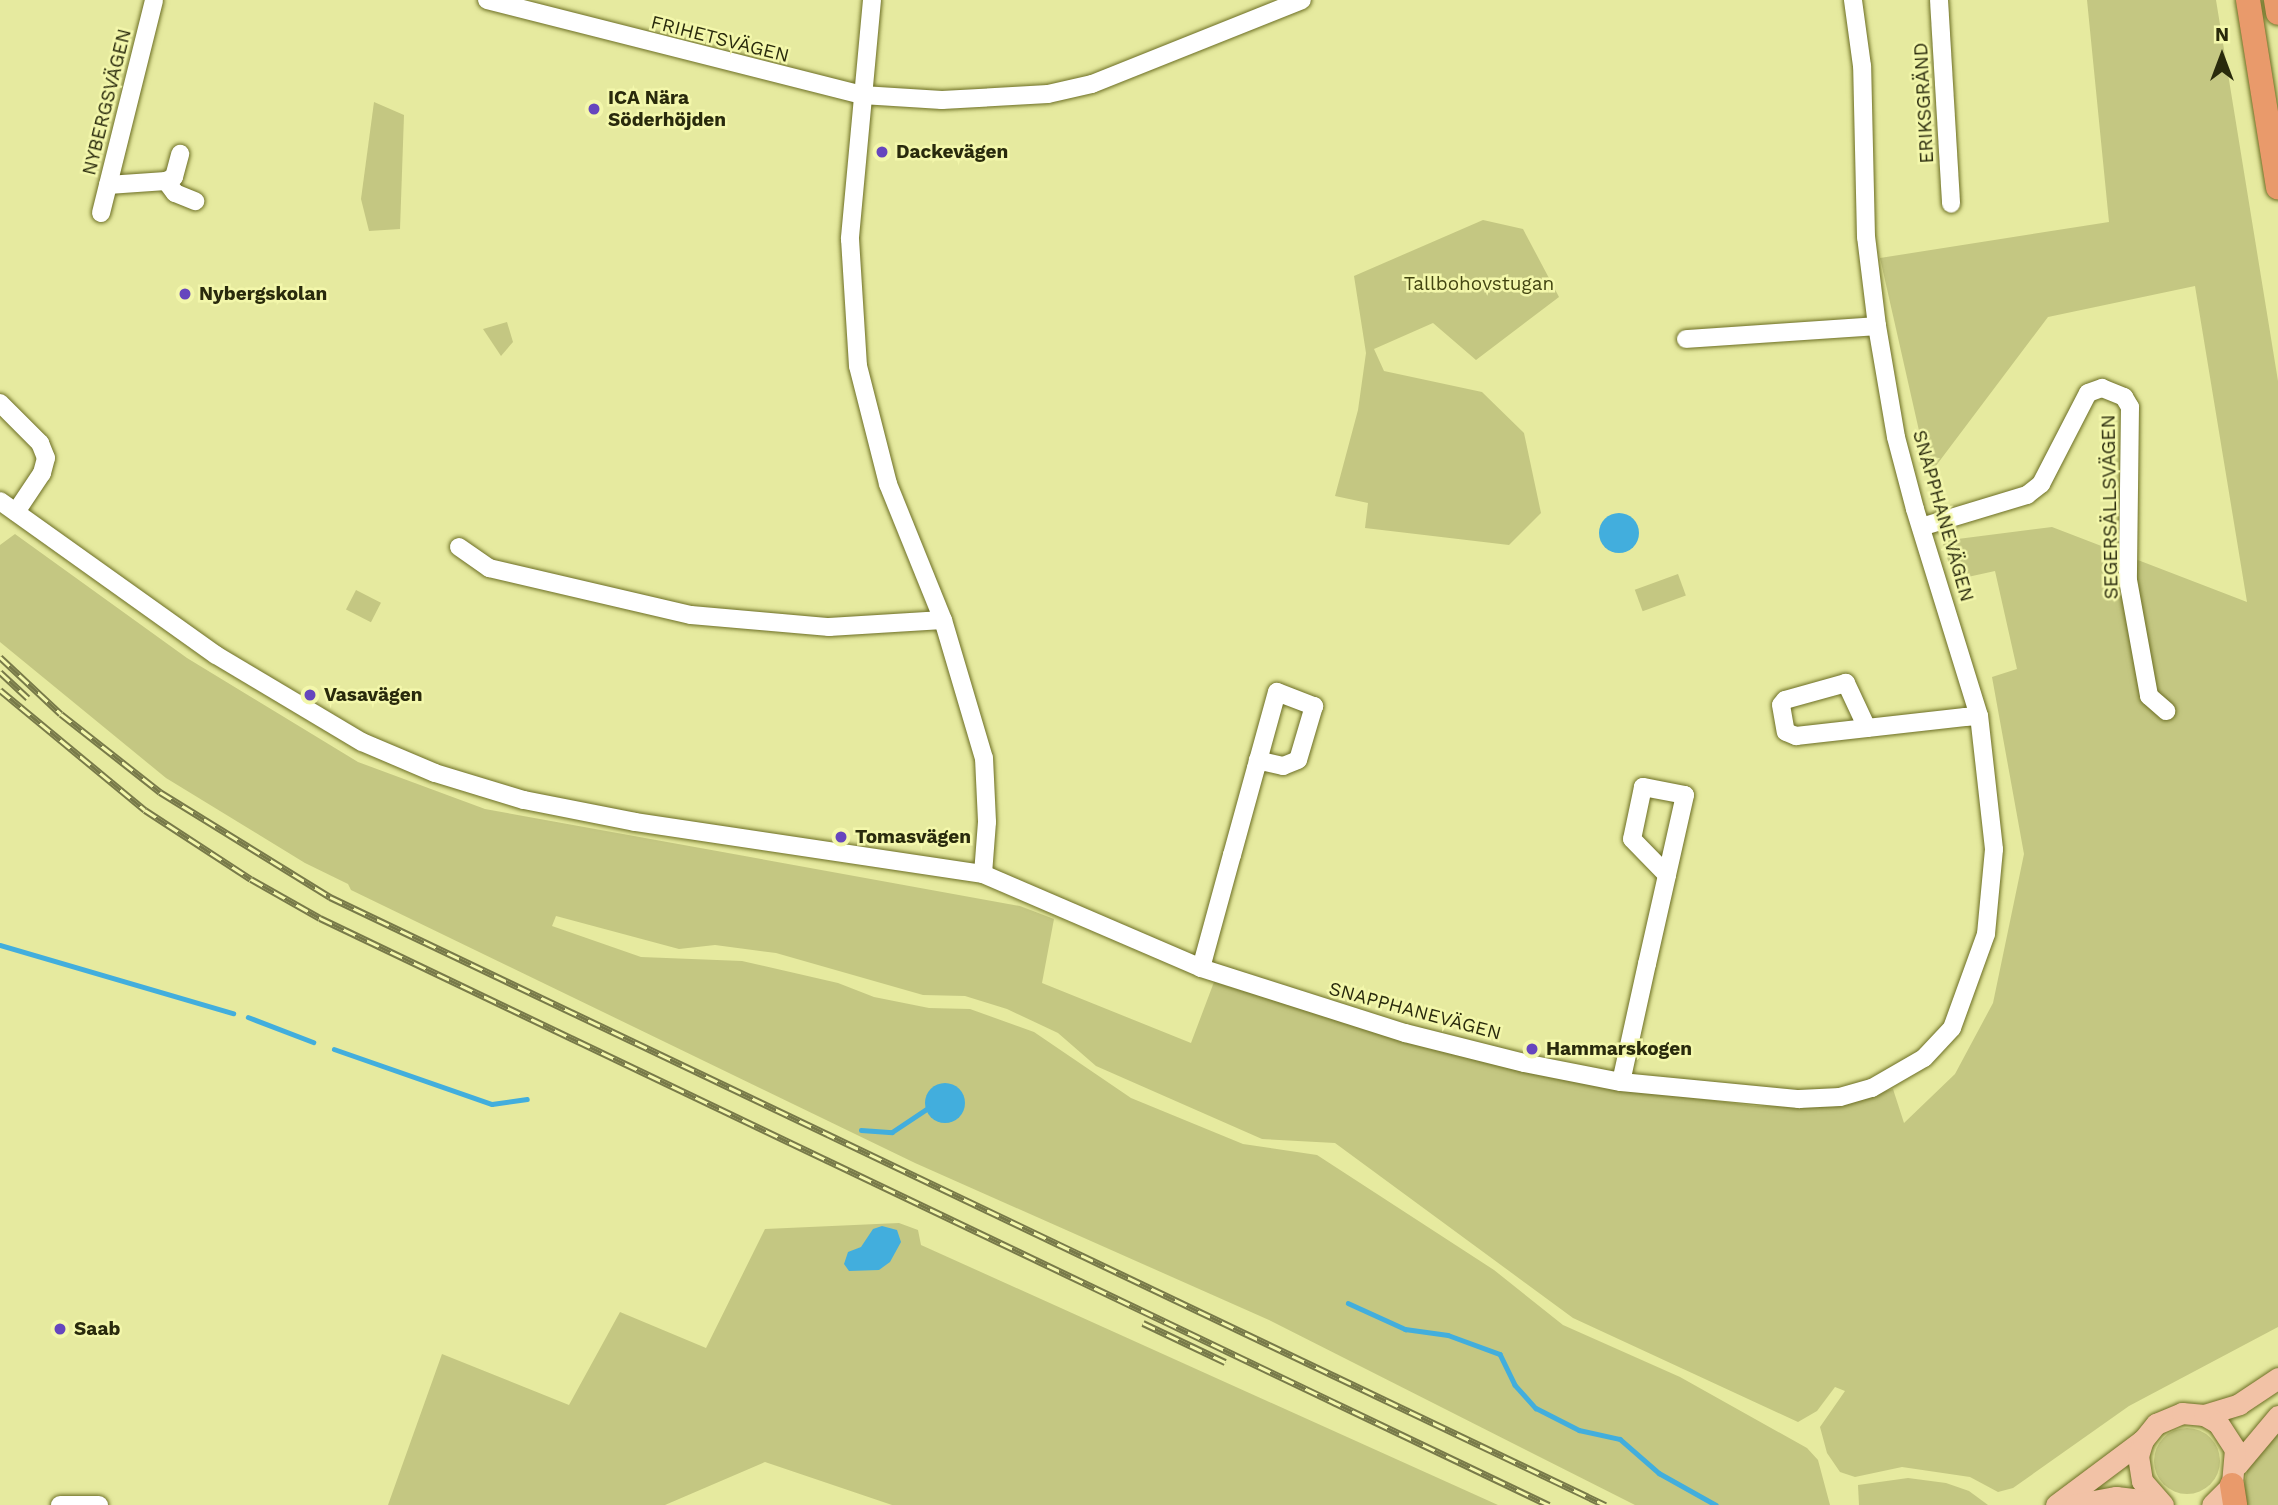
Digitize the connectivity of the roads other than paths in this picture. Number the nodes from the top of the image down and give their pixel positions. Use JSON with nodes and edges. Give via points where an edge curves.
{"nodes":[{"id":1,"x":154,"y":0,"type":"edge"},
{"id":2,"x":487,"y":0,"type":"edge"},
{"id":3,"x":872,"y":0,"type":"edge"},
{"id":4,"x":1302,"y":0,"type":"edge"},
{"id":5,"x":1853,"y":0,"type":"edge"},
{"id":6,"x":1939,"y":0,"type":"edge"},
{"id":7,"x":2248,"y":0,"type":"edge"},
{"id":8,"x":2276,"y":0,"type":"edge"},
{"id":9,"x":2278,"y":13,"type":"edge"},
{"id":10,"x":862,"y":95,"type":"junction"},
{"id":11,"x":180,"y":154,"type":"dead end"},
{"id":12,"x":166,"y":181,"type":"junction"},
{"id":13,"x":108,"y":185,"type":"junction"},
{"id":14,"x":2278,"y":188,"type":"edge"},
{"id":15,"x":195,"y":201,"type":"dead end"},
{"id":16,"x":1951,"y":204,"type":"dead end"},
{"id":17,"x":101,"y":213,"type":"dead end"},
{"id":18,"x":1877,"y":326,"type":"junction"},
{"id":19,"x":1686,"y":339,"type":"dead end"},
{"id":20,"x":0,"y":403,"type":"edge"},
{"id":21,"x":0,"y":501,"type":"edge"},
{"id":22,"x":16,"y":512,"type":"junction"},
{"id":23,"x":1921,"y":527,"type":"junction"},
{"id":24,"x":459,"y":547,"type":"dead end"},
{"id":25,"x":943,"y":620,"type":"junction"},
{"id":26,"x":2166,"y":711,"type":"dead end"},
{"id":27,"x":1979,"y":716,"type":"junction"},
{"id":28,"x":1867,"y":728,"type":"junction"},
{"id":29,"x":1258,"y":760,"type":"dead end"},
{"id":30,"x":983,"y":874,"type":"junction"},
{"id":31,"x":1667,"y":875,"type":"junction"},
{"id":32,"x":1201,"y":968,"type":"junction"},
{"id":33,"x":1621,"y":1082,"type":"junction"},
{"id":34,"x":2278,"y":1378,"type":"edge"},
{"id":35,"x":2204,"y":1415,"type":"junction"},
{"id":36,"x":2278,"y":1416,"type":"edge"},
{"id":37,"x":2143,"y":1440,"type":"junction"},
{"id":38,"x":2235,"y":1485,"type":"edge"},
{"id":39,"x":2161,"y":1503,"type":"edge"},
{"id":40,"x":60,"y":1505,"type":"edge"},
{"id":41,"x":99,"y":1505,"type":"edge"},
{"id":42,"x":2056,"y":1505,"type":"edge"},
{"id":43,"x":2072,"y":1505,"type":"edge"},
{"id":44,"x":2212,"y":1505,"type":"edge"}],
"edges":[{"from":1,"to":13,"type":"street","name":"NYBERGSVÄGEN"},
{"from":2,"to":10,"type":"street","name":"FRIHETSVÄGEN"},
{"from":3,"to":10,"type":"street"},
{"from":4,"to":10,"type":"street","via":[[1126,72],[1048,94],[942,100]]},
{"from":5,"to":18,"type":"street","name":"SNAPPHANEVÄGEN","via":[[1862,66],[1866,237]]},
{"from":6,"to":16,"type":"street","name":"ERIKSGRÄND"},
{"from":7,"to":14,"type":"highway"},
{"from":8,"to":9,"type":"highway"},
{"from":10,"to":25,"type":"street","via":[[850,239],[858,366],[888,484]]},
{"from":11,"to":12,"type":"street","via":[[174,177]]},
{"from":12,"to":13,"type":"street"},
{"from":12,"to":15,"type":"street","via":[[175,193]]},
{"from":13,"to":17,"type":"street","name":"NYBERGSVÄGEN"},
{"from":18,"to":19,"type":"street"},
{"from":18,"to":23,"type":"street","name":"SNAPPHANEVÄGEN","via":[[1896,437]]},
{"from":20,"to":22,"type":"street","via":[[40,443],[46,458],[42,473]]},
{"from":21,"to":22,"type":"street"},
{"from":22,"to":30,"type":"street","via":[[216,655],[362,741],[435,772],[524,800],[635,822]]},
{"from":23,"to":26,"type":"street","name":"SEGERSÄLLSVÄGEN","via":[[2027,495],[2041,484],[2088,393],[2102,388],[2124,397],[2130,407],[2128,580],[2149,696]]},
{"from":23,"to":27,"type":"street","name":"SNAPPHANEVÄGEN"},
{"from":24,"to":25,"type":"street","via":[[489,568],[691,615],[829,627]]},
{"from":25,"to":30,"type":"street","via":[[984,758],[987,822]]},
{"from":27,"to":28,"type":"street"},
{"from":27,"to":33,"type":"street","name":"SNAPPHANEVÄGEN","via":[[1994,849],[1986,934],[1952,1028],[1924,1058],[1872,1088],[1840,1097],[1799,1100]]},
{"from":28,"to":28,"type":"street","via":[[1796,736],[1786,732],[1781,705],[1846,683]]},
{"from":29,"to":32,"type":"street"},
{"from":30,"to":32,"type":"street","name":"SNAPPHANEVÄGEN"},
{"from":31,"to":31,"type":"street","via":[[1685,795],[1643,787],[1632,839]]},
{"from":31,"to":33,"type":"street"},
{"from":32,"to":33,"type":"street","name":"SNAPPHANEVÄGEN","via":[[1405,1033]]},
{"from":34,"to":35,"type":"main road","via":[[2239,1404]]},
{"from":35,"to":37,"type":"main road","via":[[2182,1413],[2165,1418]]},
{"from":35,"to":38,"type":"main road","via":[[2229,1435]]},
{"from":36,"to":38,"type":"main road"},
{"from":37,"to":39,"type":"main road","via":[[2139,1473]]},
{"from":37,"to":42,"type":"main road"},
{"from":38,"to":44,"type":"main road"},
{"from":39,"to":43,"type":"main road","via":[[2116,1497]]},
{"from":40,"to":41,"type":"street"}]}
